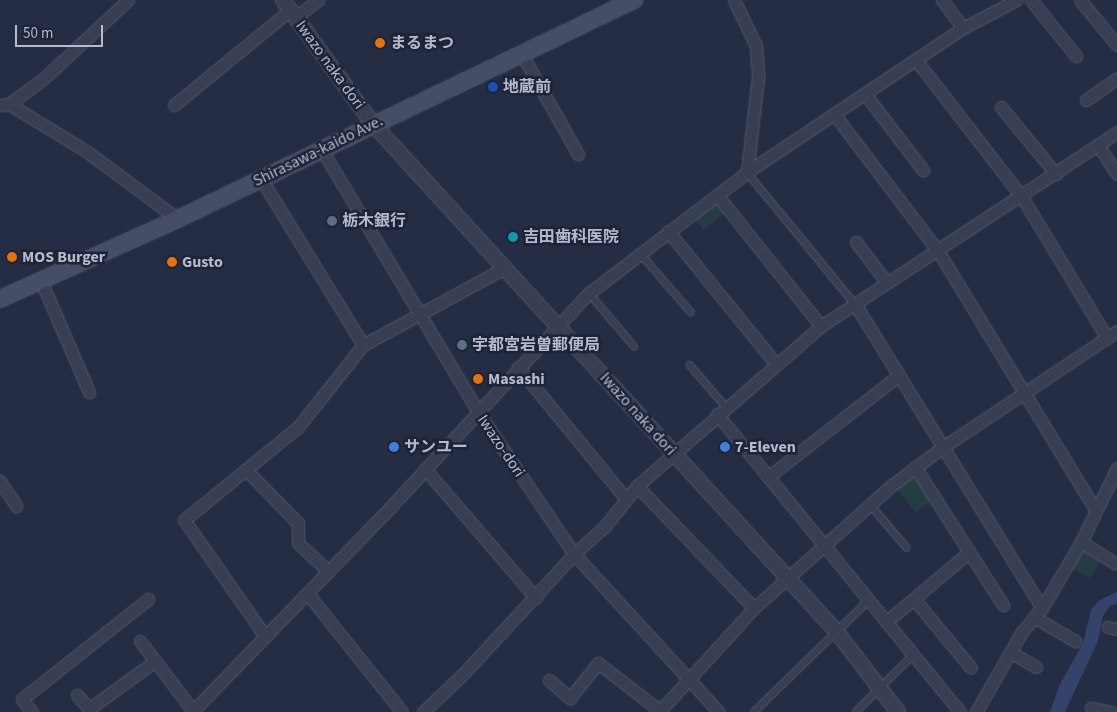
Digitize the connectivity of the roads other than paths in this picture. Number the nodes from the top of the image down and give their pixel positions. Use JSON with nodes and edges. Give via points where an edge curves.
{"nodes":[{"id":1,"x":128,"y":0,"type":"edge"},
{"id":2,"x":318,"y":0,"type":"edge"},
{"id":3,"x":634,"y":0,"type":"edge"},
{"id":4,"x":734,"y":0,"type":"edge"},
{"id":5,"x":942,"y":0,"type":"edge"},
{"id":6,"x":1016,"y":0,"type":"edge"},
{"id":7,"x":1030,"y":0,"type":"edge"},
{"id":8,"x":1080,"y":0,"type":"edge"},
{"id":9,"x":1001,"y":3,"type":"edge"},
{"id":10,"x":289,"y":9,"type":"edge"},
{"id":11,"x":963,"y":28,"type":"junction"},
{"id":12,"x":1117,"y":46,"type":"edge"},
{"id":13,"x":521,"y":53,"type":"junction"},
{"id":14,"x":1076,"y":56,"type":"dead end"},
{"id":15,"x":916,"y":60,"type":"junction"},
{"id":16,"x":1117,"y":78,"type":"edge"},
{"id":17,"x":865,"y":94,"type":"junction"},
{"id":18,"x":1086,"y":100,"type":"dead end"},
{"id":19,"x":4,"y":104,"type":"edge"},
{"id":20,"x":174,"y":105,"type":"dead end"},
{"id":21,"x":1001,"y":107,"type":"dead end"},
{"id":22,"x":834,"y":114,"type":"junction"},
{"id":23,"x":373,"y":124,"type":"junction"},
{"id":24,"x":1117,"y":132,"type":"edge"},
{"id":25,"x":1098,"y":145,"type":"junction"},
{"id":26,"x":322,"y":150,"type":"junction"},
{"id":27,"x":578,"y":154,"type":"dead end"},
{"id":28,"x":923,"y":170,"type":"dead end"},
{"id":29,"x":747,"y":172,"type":"junction"},
{"id":30,"x":1056,"y":174,"type":"junction"},
{"id":31,"x":1117,"y":174,"type":"edge"},
{"id":32,"x":261,"y":179,"type":"junction"},
{"id":33,"x":717,"y":195,"type":"junction"},
{"id":34,"x":1022,"y":197,"type":"junction"},
{"id":35,"x":178,"y":219,"type":"junction"},
{"id":36,"x":668,"y":232,"type":"junction"},
{"id":37,"x":856,"y":242,"type":"dead end"},
{"id":38,"x":938,"y":251,"type":"junction"},
{"id":39,"x":640,"y":253,"type":"junction"},
{"id":40,"x":504,"y":268,"type":"junction"},
{"id":41,"x":42,"y":282,"type":"junction"},
{"id":42,"x":887,"y":283,"type":"junction"},
{"id":43,"x":589,"y":293,"type":"junction"},
{"id":44,"x":0,"y":299,"type":"edge"},
{"id":45,"x":855,"y":304,"type":"junction"},
{"id":46,"x":419,"y":312,"type":"junction"},
{"id":47,"x":691,"y":312,"type":"dead end"},
{"id":48,"x":556,"y":325,"type":"junction"},
{"id":49,"x":821,"y":326,"type":"junction"},
{"id":50,"x":1117,"y":331,"type":"edge"},
{"id":51,"x":1107,"y":338,"type":"junction"},
{"id":52,"x":363,"y":345,"type":"junction"},
{"id":53,"x":634,"y":346,"type":"dead end"},
{"id":54,"x":776,"y":364,"type":"junction"},
{"id":55,"x":690,"y":365,"type":"dead end"},
{"id":56,"x":518,"y":367,"type":"junction"},
{"id":57,"x":899,"y":375,"type":"junction"},
{"id":58,"x":89,"y":392,"type":"dead end"},
{"id":59,"x":1024,"y":394,"type":"junction"},
{"id":60,"x":721,"y":410,"type":"junction"},
{"id":61,"x":478,"y":412,"type":"junction"},
{"id":62,"x":943,"y":447,"type":"junction"},
{"id":63,"x":674,"y":453,"type":"junction"},
{"id":64,"x":916,"y":467,"type":"junction"},
{"id":65,"x":425,"y":469,"type":"junction"},
{"id":66,"x":247,"y":471,"type":"junction"},
{"id":67,"x":1116,"y":474,"type":"edge"},
{"id":68,"x":768,"y":477,"type":"junction"},
{"id":69,"x":0,"y":481,"type":"edge"},
{"id":70,"x":637,"y":486,"type":"junction"},
{"id":71,"x":626,"y":499,"type":"junction"},
{"id":72,"x":870,"y":504,"type":"junction"},
{"id":73,"x":16,"y":506,"type":"dead end"},
{"id":74,"x":1096,"y":511,"type":"junction"},
{"id":75,"x":1081,"y":542,"type":"junction"},
{"id":76,"x":823,"y":545,"type":"junction"},
{"id":77,"x":907,"y":548,"type":"dead end"},
{"id":78,"x":969,"y":552,"type":"junction"},
{"id":79,"x":574,"y":554,"type":"junction"},
{"id":80,"x":1116,"y":562,"type":"dead end"},
{"id":81,"x":328,"y":571,"type":"junction"},
{"id":82,"x":787,"y":577,"type":"junction"},
{"id":83,"x":307,"y":593,"type":"junction"},
{"id":84,"x":536,"y":598,"type":"junction"},
{"id":85,"x":148,"y":599,"type":"dead end"},
{"id":86,"x":914,"y":599,"type":"junction"},
{"id":87,"x":868,"y":601,"type":"junction"},
{"id":88,"x":1002,"y":605,"type":"dead end"},
{"id":89,"x":754,"y":608,"type":"junction"},
{"id":90,"x":1042,"y":608,"type":"junction"},
{"id":91,"x":1034,"y":617,"type":"junction"},
{"id":92,"x":886,"y":622,"type":"junction"},
{"id":93,"x":836,"y":631,"type":"junction"},
{"id":94,"x":265,"y":636,"type":"junction"},
{"id":95,"x":140,"y":641,"type":"dead end"},
{"id":96,"x":1075,"y":641,"type":"dead end"},
{"id":97,"x":1010,"y":652,"type":"junction"},
{"id":98,"x":913,"y":655,"type":"junction"},
{"id":99,"x":155,"y":661,"type":"junction"},
{"id":100,"x":1036,"y":667,"type":"dead end"},
{"id":101,"x":971,"y":668,"type":"dead end"},
{"id":102,"x":689,"y":679,"type":"junction"},
{"id":103,"x":549,"y":680,"type":"dead end"},
{"id":104,"x":881,"y":687,"type":"junction"},
{"id":105,"x":77,"y":695,"type":"dead end"},
{"id":106,"x":1092,"y":708,"type":"dead end"},
{"id":107,"x":193,"y":711,"type":"edge"},
{"id":108,"x":660,"y":711,"type":"edge"},
{"id":109,"x":32,"y":712,"type":"edge"},
{"id":110,"x":402,"y":712,"type":"edge"},
{"id":111,"x":423,"y":712,"type":"edge"},
{"id":112,"x":719,"y":712,"type":"edge"},
{"id":113,"x":754,"y":712,"type":"edge"},
{"id":114,"x":856,"y":712,"type":"edge"},
{"id":115,"x":898,"y":712,"type":"edge"},
{"id":116,"x":960,"y":712,"type":"edge"},
{"id":117,"x":976,"y":712,"type":"edge"},
{"id":118,"x":1111,"y":712,"type":"edge"}],
"edges":[{"from":1,"to":19,"type":"street","via":[[44,79]]},
{"from":2,"to":10,"type":"street"},
{"from":3,"to":13,"type":"main road","name":"Shirasawa-kaido Ave."},
{"from":4,"to":29,"type":"street","via":[[756,46],[758,77]]},
{"from":5,"to":11,"type":"street"},
{"from":6,"to":9,"type":"street"},
{"from":7,"to":14,"type":"street"},
{"from":8,"to":12,"type":"street"},
{"from":9,"to":11,"type":"street"},
{"from":10,"to":20,"type":"street"},
{"from":10,"to":23,"type":"street","name":"Iwazo naka dori"},
{"from":11,"to":15,"type":"street"},
{"from":13,"to":23,"type":"main road","name":"Shirasawa-kaido Ave."},
{"from":13,"to":27,"type":"street"},
{"from":15,"to":17,"type":"street"},
{"from":15,"to":34,"type":"street"},
{"from":16,"to":18,"type":"street"},
{"from":17,"to":22,"type":"street"},
{"from":17,"to":28,"type":"street"},
{"from":19,"to":35,"type":"street","via":[[86,152]]},
{"from":21,"to":30,"type":"street"},
{"from":22,"to":29,"type":"street"},
{"from":22,"to":38,"type":"street"},
{"from":23,"to":26,"type":"main road","name":"Shirasawa-kaido Ave."},
{"from":23,"to":40,"type":"street","name":"Iwazo naka dori"},
{"from":24,"to":25,"type":"street"},
{"from":25,"to":30,"type":"street"},
{"from":25,"to":31,"type":"street"},
{"from":26,"to":32,"type":"main road","name":"Shirasawa-kaido Ave."},
{"from":26,"to":46,"type":"street","name":"Iwazo-dori"},
{"from":29,"to":33,"type":"street"},
{"from":29,"to":45,"type":"lane"},
{"from":30,"to":34,"type":"street"},
{"from":32,"to":35,"type":"main road","name":"Shirasawa-kaido Ave."},
{"from":32,"to":52,"type":"street"},
{"from":33,"to":36,"type":"street"},
{"from":33,"to":49,"type":"street"},
{"from":34,"to":38,"type":"street"},
{"from":34,"to":51,"type":"street"},
{"from":35,"to":41,"type":"main road","name":"Shirasawa-kaido Ave."},
{"from":36,"to":39,"type":"street"},
{"from":36,"to":54,"type":"street"},
{"from":37,"to":42,"type":"street"},
{"from":38,"to":42,"type":"street"},
{"from":38,"to":59,"type":"street"},
{"from":39,"to":43,"type":"street"},
{"from":39,"to":47,"type":"lane"},
{"from":40,"to":46,"type":"street"},
{"from":40,"to":48,"type":"street","name":"Iwazo naka dori"},
{"from":41,"to":44,"type":"main road","name":"Shirasawa-kaido Ave."},
{"from":41,"to":58,"type":"street"},
{"from":42,"to":45,"type":"street"},
{"from":43,"to":48,"type":"street"},
{"from":43,"to":53,"type":"lane"},
{"from":45,"to":49,"type":"street"},
{"from":45,"to":57,"type":"street"},
{"from":46,"to":52,"type":"street"},
{"from":46,"to":61,"type":"street","name":"Iwazo-dori"},
{"from":48,"to":56,"type":"street"},
{"from":48,"to":63,"type":"street","name":"Iwazo naka dori"},
{"from":49,"to":54,"type":"street"},
{"from":50,"to":51,"type":"street"},
{"from":51,"to":59,"type":"street"},
{"from":52,"to":66,"type":"street","via":[[298,427]]},
{"from":54,"to":60,"type":"street"},
{"from":55,"to":60,"type":"lane"},
{"from":56,"to":61,"type":"street"},
{"from":56,"to":71,"type":"street"},
{"from":57,"to":62,"type":"street"},
{"from":57,"to":68,"type":"street"},
{"from":59,"to":62,"type":"street"},
{"from":59,"to":74,"type":"street"},
{"from":60,"to":63,"type":"street"},
{"from":60,"to":68,"type":"street"},
{"from":61,"to":65,"type":"street"},
{"from":61,"to":79,"type":"street","name":"Iwazo-dori"},
{"from":62,"to":64,"type":"street"},
{"from":62,"to":90,"type":"street"},
{"from":63,"to":70,"type":"street"},
{"from":63,"to":82,"type":"street","name":"Iwazo naka dori"},
{"from":64,"to":72,"type":"street"},
{"from":64,"to":78,"type":"street"},
{"from":65,"to":81,"type":"street"},
{"from":65,"to":84,"type":"street"},
{"from":66,"to":81,"type":"street","via":[[298,523],[298,543]]},
{"from":66,"to":94,"type":"street","via":[[184,520]]},
{"from":67,"to":74,"type":"street"},
{"from":68,"to":76,"type":"street"},
{"from":69,"to":73,"type":"street"},
{"from":70,"to":71,"type":"street"},
{"from":70,"to":89,"type":"street"},
{"from":71,"to":79,"type":"street","via":[[605,526]]},
{"from":72,"to":76,"type":"street"},
{"from":72,"to":77,"type":"lane"},
{"from":74,"to":75,"type":"street"},
{"from":75,"to":80,"type":"street"},
{"from":75,"to":90,"type":"street"},
{"from":76,"to":82,"type":"street"},
{"from":76,"to":87,"type":"street"},
{"from":78,"to":86,"type":"street"},
{"from":78,"to":88,"type":"street"},
{"from":79,"to":84,"type":"street"},
{"from":79,"to":102,"type":"street","name":"Iwazo-dori"},
{"from":81,"to":83,"type":"street"},
{"from":82,"to":89,"type":"street"},
{"from":82,"to":93,"type":"street","name":"Iwazo naka dori"},
{"from":83,"to":94,"type":"street"},
{"from":83,"to":110,"type":"street"},
{"from":84,"to":111,"type":"street"},
{"from":85,"to":109,"type":"street","via":[[22,699]]},
{"from":86,"to":92,"type":"street"},
{"from":86,"to":101,"type":"street"},
{"from":87,"to":92,"type":"street"},
{"from":87,"to":93,"type":"lane"},
{"from":89,"to":102,"type":"street"},
{"from":90,"to":91,"type":"street"},
{"from":91,"to":96,"type":"street"},
{"from":91,"to":97,"type":"street"},
{"from":92,"to":98,"type":"street"},
{"from":93,"to":104,"type":"street","name":"Iwazo naka dori"},
{"from":93,"to":113,"type":"lane"},
{"from":94,"to":107,"type":"street"},
{"from":95,"to":99,"type":"street"},
{"from":97,"to":100,"type":"street"},
{"from":97,"to":117,"type":"street"},
{"from":98,"to":104,"type":"lane"},
{"from":98,"to":116,"type":"street"},
{"from":99,"to":105,"type":"street","via":[[89,709]]},
{"from":99,"to":107,"type":"street"},
{"from":102,"to":108,"type":"street"},
{"from":102,"to":112,"type":"street","name":"Iwazo-dori"},
{"from":103,"to":108,"type":"street","via":[[570,698],[598,662]]},
{"from":104,"to":114,"type":"lane"},
{"from":104,"to":115,"type":"street","name":"Iwazo naka dori"},
{"from":106,"to":118,"type":"street"}]}
